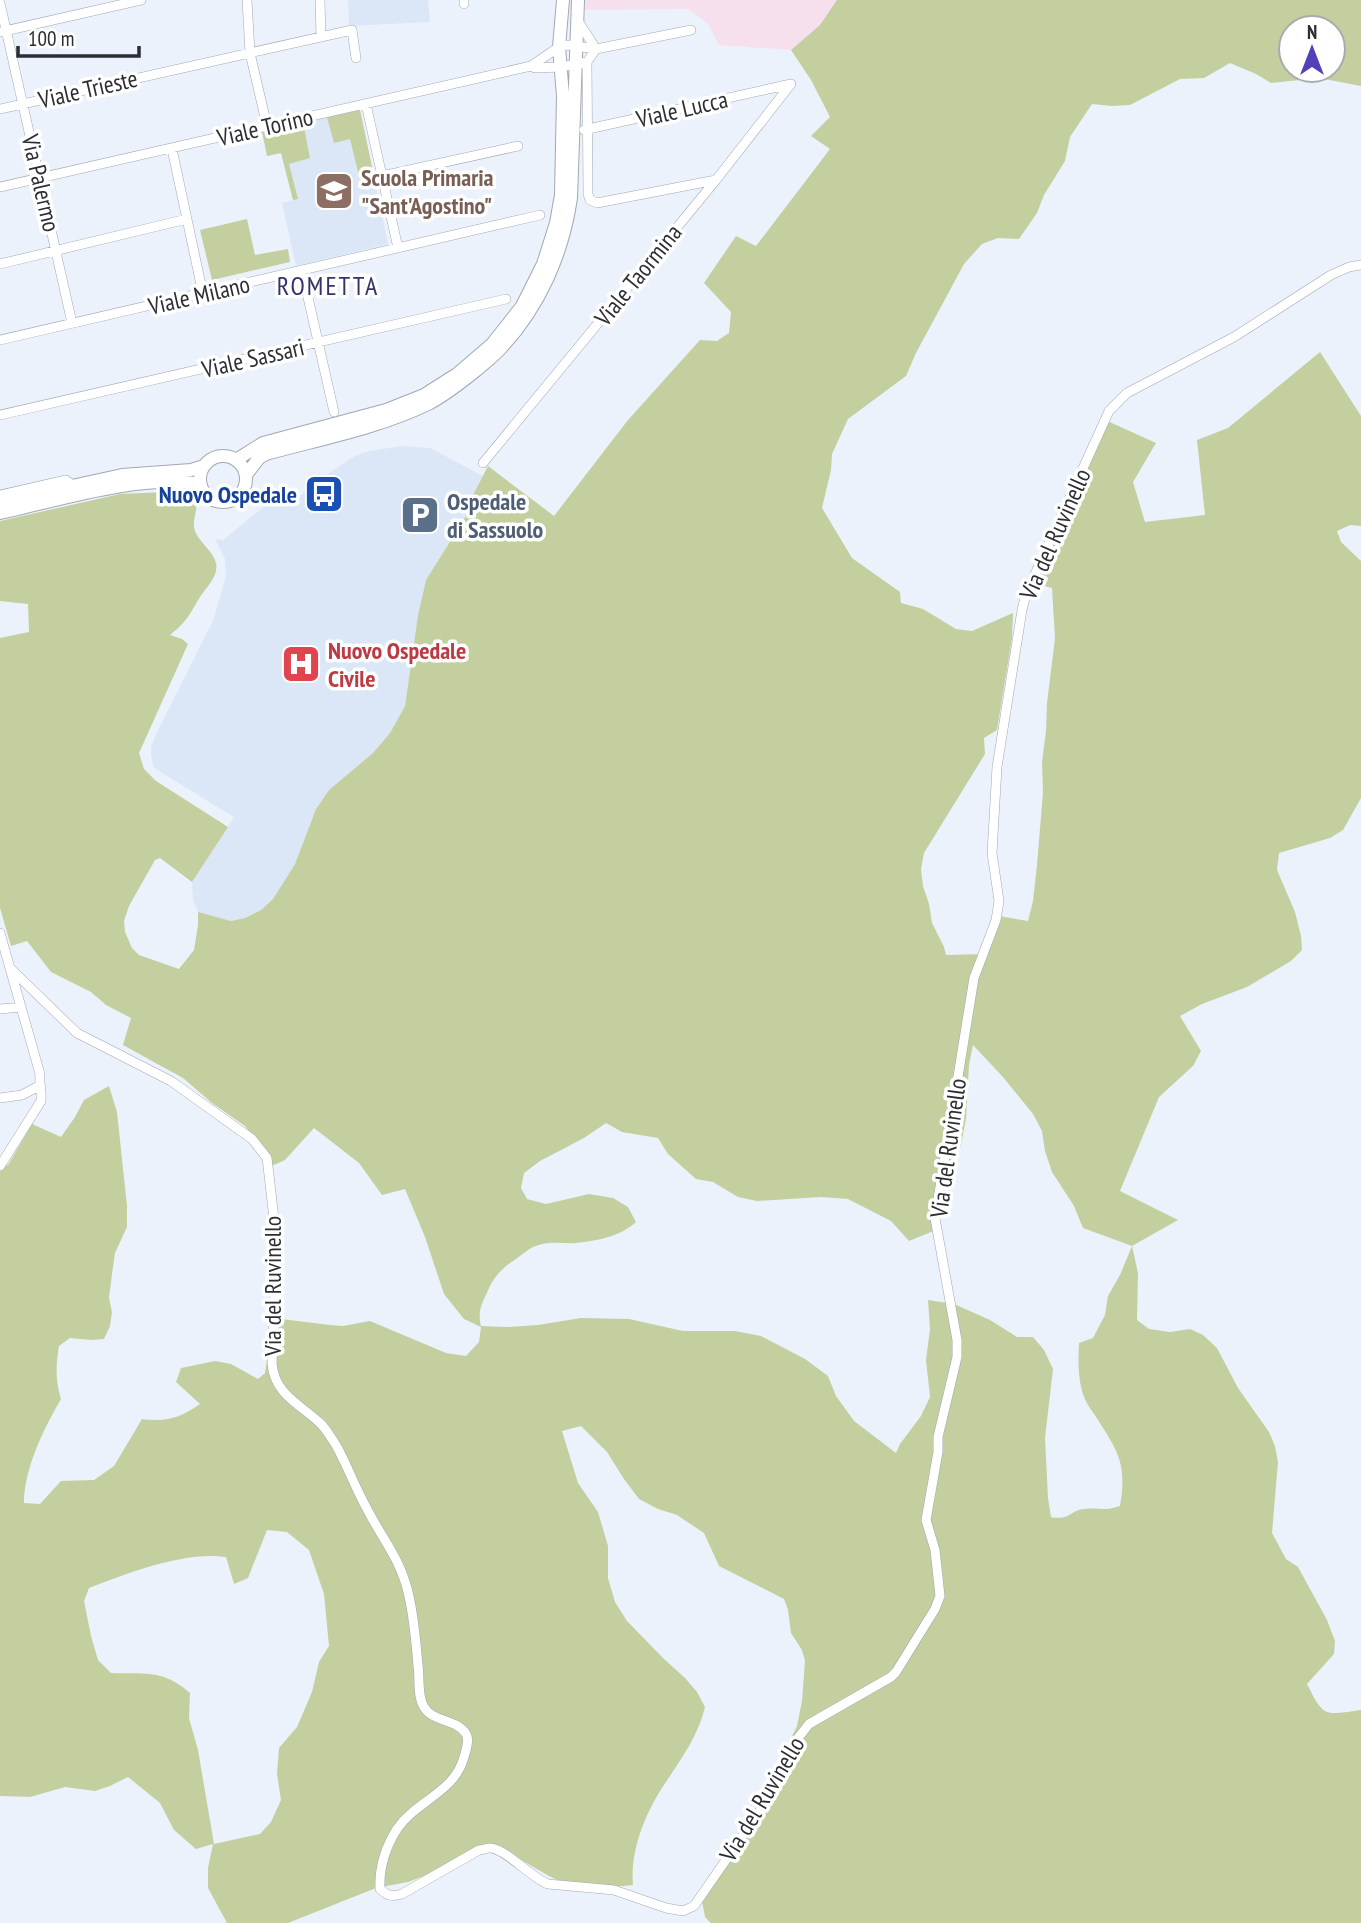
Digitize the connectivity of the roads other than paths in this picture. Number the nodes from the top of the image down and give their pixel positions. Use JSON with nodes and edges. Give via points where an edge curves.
{"nodes":[{"id":1,"x":141,"y":0,"type":"edge"},
{"id":2,"x":247,"y":0,"type":"edge"},
{"id":3,"x":320,"y":0,"type":"edge"},
{"id":4,"x":563,"y":0,"type":"edge"},
{"id":5,"x":578,"y":0,"type":"edge"},
{"id":6,"x":0,"y":2,"type":"edge"},
{"id":7,"x":577,"y":20,"type":"junction"},
{"id":8,"x":691,"y":30,"type":"dead end"},
{"id":9,"x":3,"y":31,"type":"edge"},
{"id":10,"x":321,"y":37,"type":"junction"},
{"id":11,"x":577,"y":46,"type":"junction"},
{"id":12,"x":559,"y":47,"type":"junction"},
{"id":13,"x":596,"y":49,"type":"junction"},
{"id":14,"x":250,"y":52,"type":"junction"},
{"id":15,"x":356,"y":58,"type":"dead end"},
{"id":16,"x":582,"y":64,"type":"junction"},
{"id":17,"x":531,"y":66,"type":"junction"},
{"id":18,"x":561,"y":67,"type":"junction"},
{"id":19,"x":791,"y":84,"type":"joint"},
{"id":20,"x":23,"y":103,"type":"junction"},
{"id":21,"x":366,"y":104,"type":"junction"},
{"id":22,"x":0,"y":108,"type":"edge"},
{"id":23,"x":267,"y":126,"type":"junction"},
{"id":24,"x":573,"y":130,"type":"junction"},
{"id":25,"x":588,"y":130,"type":"junction"},
{"id":26,"x":518,"y":146,"type":"dead end"},
{"id":27,"x":172,"y":149,"type":"junction"},
{"id":28,"x":382,"y":176,"type":"junction"},
{"id":29,"x":39,"y":178,"type":"junction"},
{"id":30,"x":716,"y":180,"type":"junction"},
{"id":31,"x":0,"y":187,"type":"edge"},
{"id":32,"x":540,"y":215,"type":"dead end"},
{"id":33,"x":187,"y":219,"type":"junction"},
{"id":34,"x":398,"y":248,"type":"junction"},
{"id":35,"x":57,"y":251,"type":"junction"},
{"id":36,"x":0,"y":264,"type":"edge"},
{"id":37,"x":1361,"y":265,"type":"edge"},
{"id":38,"x":302,"y":271,"type":"junction"},
{"id":39,"x":203,"y":294,"type":"junction"},
{"id":40,"x":506,"y":299,"type":"dead end"},
{"id":41,"x":72,"y":323,"type":"junction"},
{"id":42,"x":0,"y":340,"type":"edge"},
{"id":43,"x":318,"y":343,"type":"junction"},
{"id":44,"x":334,"y":412,"type":"dead end"},
{"id":45,"x":0,"y":415,"type":"edge"},
{"id":46,"x":236,"y":460,"type":"junction"},
{"id":47,"x":483,"y":463,"type":"dead end"},
{"id":48,"x":204,"y":466,"type":"junction"},
{"id":49,"x":246,"y":475,"type":"junction"},
{"id":50,"x":200,"y":484,"type":"junction"},
{"id":51,"x":74,"y":486,"type":"junction"},
{"id":52,"x":0,"y":495,"type":"edge"},
{"id":53,"x":0,"y":502,"type":"edge"},
{"id":54,"x":0,"y":513,"type":"edge"},
{"id":55,"x":0,"y":933,"type":"edge"},
{"id":56,"x":2,"y":946,"type":"edge"},
{"id":57,"x":12,"y":970,"type":"junction"},
{"id":58,"x":21,"y":1007,"type":"junction"},
{"id":59,"x":0,"y":1009,"type":"edge"},
{"id":60,"x":39,"y":1086,"type":"junction"},
{"id":61,"x":0,"y":1098,"type":"edge"},
{"id":62,"x":0,"y":1166,"type":"edge"}],
"edges":[{"from":1,"to":9,"type":"street"},
{"from":2,"to":14,"type":"street"},
{"from":3,"to":10,"type":"street"},
{"from":4,"to":12,"type":"main road"},
{"from":5,"to":7,"type":"main road"},
{"from":6,"to":9,"type":"street","name":"Via Palermo"},
{"from":7,"to":11,"type":"main road"},
{"from":7,"to":13,"type":"street"},
{"from":8,"to":13,"type":"street"},
{"from":9,"to":20,"type":"street","name":"Via Palermo"},
{"from":10,"to":14,"type":"street","name":"Viale Trieste"},
{"from":10,"to":15,"type":"street","name":"Viale Trieste","via":[[352,30]]},
{"from":11,"to":12,"type":"street"},
{"from":11,"to":13,"type":"street"},
{"from":11,"to":16,"type":"main road"},
{"from":12,"to":17,"type":"street","name":"Viale Torino"},
{"from":12,"to":18,"type":"main road"},
{"from":13,"to":16,"type":"street"},
{"from":14,"to":20,"type":"street","name":"Viale Trieste"},
{"from":14,"to":23,"type":"street"},
{"from":16,"to":18,"type":"street","name":"Viale Torino"},
{"from":16,"to":24,"type":"main road"},
{"from":16,"to":25,"type":"street"},
{"from":17,"to":18,"type":"street","name":"Viale Torino"},
{"from":17,"to":21,"type":"street","name":"Viale Torino"},
{"from":18,"to":46,"type":"main road","via":[[561,195],[556,223],[543,264],[522,306],[492,344],[424,395],[386,410],[263,443]]},
{"from":19,"to":25,"type":"street","name":"Viale Lucca"},
{"from":19,"to":30,"type":"street","name":"Viale Taormina"},
{"from":20,"to":22,"type":"street","name":"Viale Trieste"},
{"from":20,"to":29,"type":"street","name":"Via Palermo"},
{"from":21,"to":23,"type":"street","name":"Viale Torino"},
{"from":21,"to":28,"type":"street"},
{"from":23,"to":27,"type":"street","name":"Viale Torino"},
{"from":24,"to":25,"type":"street","name":"Viale Lucca"},
{"from":24,"to":49,"type":"main road","via":[[571,198],[554,266],[531,311],[501,349],[429,403],[389,420],[266,454]]},
{"from":25,"to":30,"type":"street","via":[[588,194],[597,204]]},
{"from":26,"to":28,"type":"street"},
{"from":27,"to":29,"type":"street","name":"Viale Torino"},
{"from":27,"to":33,"type":"street"},
{"from":28,"to":34,"type":"street"},
{"from":29,"to":31,"type":"street","name":"Viale Torino"},
{"from":29,"to":35,"type":"street","name":"Via Palermo"},
{"from":30,"to":47,"type":"street","name":"Viale Taormina"},
{"from":32,"to":34,"type":"street","name":"Viale Milano"},
{"from":33,"to":35,"type":"street"},
{"from":33,"to":39,"type":"street"},
{"from":34,"to":38,"type":"street","name":"Viale Milano"},
{"from":35,"to":36,"type":"street"},
{"from":35,"to":41,"type":"street","name":"Via Palermo"},
{"from":37,"to":57,"type":"street","name":"Via del Ruvinello","via":[[1331,275],[1234,337],[1127,393],[1110,411],[1026,594],[997,767],[992,853],[999,901],[974,978],[935,1218],[957,1348],[926,1520],[940,1596],[891,1677],[808,1724],[791,1747],[766,1802],[694,1906],[682,1911],[614,1891],[548,1884],[491,1848],[479,1850],[402,1894],[386,1895],[380,1889],[383,1858],[398,1828],[455,1777],[467,1735],[424,1708],[409,1595],[400,1565],[331,1437],[286,1395],[273,1376],[277,1244],[267,1158],[252,1139],[172,1081],[77,1033]]},
{"from":38,"to":39,"type":"street","name":"Viale Milano"},
{"from":38,"to":43,"type":"street"},
{"from":39,"to":41,"type":"street","name":"Viale Milano"},
{"from":40,"to":43,"type":"street","name":"Viale Sassari"},
{"from":41,"to":42,"type":"street","name":"Viale Milano"},
{"from":43,"to":44,"type":"street"},
{"from":43,"to":45,"type":"street","name":"Viale Sassari"},
{"from":46,"to":48,"type":"main road","via":[[219,456]]},
{"from":46,"to":49,"type":"main road"},
{"from":48,"to":50,"type":"main road"},
{"from":48,"to":51,"type":"main road","via":[[122,475]]},
{"from":49,"to":50,"type":"main road","via":[[242,491],[229,501],[210,498]]},
{"from":50,"to":54,"type":"main road","via":[[122,486]]},
{"from":51,"to":52,"type":"street","via":[[66,480]]},
{"from":51,"to":53,"type":"main road"},
{"from":55,"to":56,"type":"street"},
{"from":56,"to":57,"type":"street"},
{"from":57,"to":58,"type":"street"},
{"from":58,"to":59,"type":"street"},
{"from":58,"to":60,"type":"street","via":[[40,1074]]},
{"from":60,"to":61,"type":"street","via":[[22,1095]]},
{"from":60,"to":62,"type":"street","via":[[41,1101]]}]}
